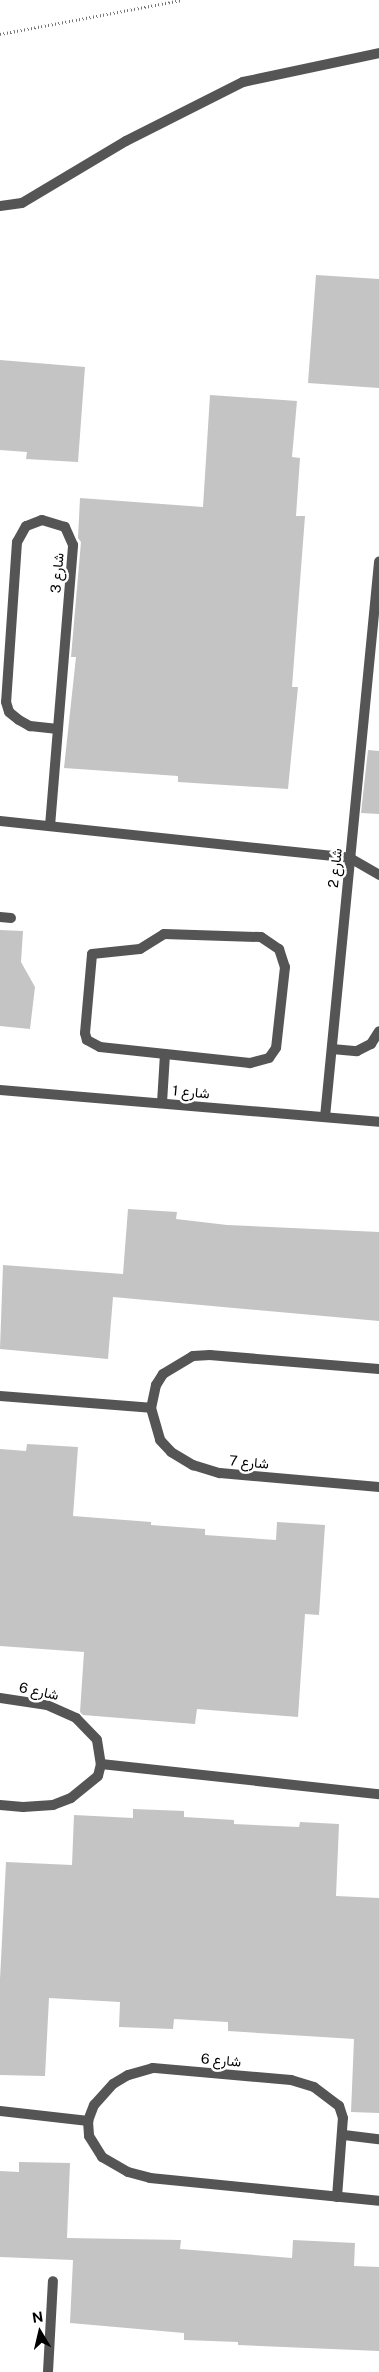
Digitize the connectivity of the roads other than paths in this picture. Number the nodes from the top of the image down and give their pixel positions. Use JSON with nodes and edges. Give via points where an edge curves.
{"nodes":[{"id":1,"x":379,"y":53,"type":"edge"},
{"id":2,"x":0,"y":206,"type":"edge"},
{"id":3,"x":379,"y":562,"type":"edge"},
{"id":4,"x":376,"y":623,"type":"edge"},
{"id":5,"x":58,"y":728,"type":"junction"},
{"id":6,"x":0,"y":821,"type":"edge"},
{"id":7,"x":50,"y":826,"type":"junction"},
{"id":8,"x":350,"y":858,"type":"junction"},
{"id":9,"x":379,"y":875,"type":"edge"},
{"id":10,"x":379,"y":1031,"type":"edge"},
{"id":11,"x":332,"y":1049,"type":"junction"},
{"id":12,"x":165,"y":1054,"type":"junction"},
{"id":13,"x":0,"y":1090,"type":"edge"},
{"id":14,"x":162,"y":1103,"type":"junction"},
{"id":15,"x":325,"y":1117,"type":"junction"},
{"id":16,"x":379,"y":1122,"type":"edge"},
{"id":17,"x":379,"y":1370,"type":"edge"},
{"id":18,"x":0,"y":1396,"type":"edge"},
{"id":19,"x":151,"y":1408,"type":"junction"},
{"id":20,"x":379,"y":1487,"type":"edge"},
{"id":21,"x":0,"y":1698,"type":"edge"},
{"id":22,"x":102,"y":1764,"type":"junction"},
{"id":23,"x":379,"y":1794,"type":"edge"},
{"id":24,"x":0,"y":1805,"type":"edge"},
{"id":25,"x":0,"y":2111,"type":"edge"},
{"id":26,"x":88,"y":2121,"type":"junction"},
{"id":27,"x":344,"y":2135,"type":"junction"},
{"id":28,"x":379,"y":2139,"type":"edge"},
{"id":29,"x":337,"y":2197,"type":"junction"},
{"id":30,"x":379,"y":2201,"type":"edge"},
{"id":31,"x":53,"y":2281,"type":"dead end"},
{"id":32,"x":48,"y":2372,"type":"edge"}],
"edges":[{"from":1,"to":2,"type":"street","via":[[243,82],[126,141],[22,203]]},
{"from":3,"to":4,"type":"street","name":"شارع 2"},
{"from":4,"to":8,"type":"street","name":"شارع 2"},
{"from":5,"to":5,"type":"street","name":"شارع 3","via":[[73,545],[65,527],[42,520],[26,526],[17,542],[6,702],[19,720],[30,726]]},
{"from":5,"to":7,"type":"street","name":"شارع 3"},
{"from":6,"to":7,"type":"street"},
{"from":7,"to":8,"type":"street"},
{"from":8,"to":9,"type":"street"},
{"from":8,"to":11,"type":"street","name":"شارع 2"},
{"from":10,"to":11,"type":"street","via":[[371,1044],[357,1050]]},
{"from":11,"to":15,"type":"street","name":"شارع 2"},
{"from":12,"to":12,"type":"street","via":[[250,1063],[268,1058],[276,1048],[285,967],[279,949],[261,937],[170,934],[140,949],[92,954],[84,1033],[87,1040],[100,1047]]},
{"from":12,"to":14,"type":"street"},
{"from":13,"to":14,"type":"street","name":"شارع 1"},
{"from":14,"to":15,"type":"street","name":"شارع 1"},
{"from":15,"to":16,"type":"street","name":"شارع 1"},
{"from":17,"to":19,"type":"street","name":"شارع 7","via":[[193,1356],[164,1374],[156,1385]]},
{"from":18,"to":19,"type":"street"},
{"from":19,"to":20,"type":"street","name":"شارع 7","via":[[160,1440],[171,1452],[193,1465],[220,1474]]},
{"from":21,"to":22,"type":"street","name":"شارع 6","via":[[47,1705],[76,1718],[97,1740]]},
{"from":22,"to":23,"type":"street"},
{"from":22,"to":24,"type":"street","via":[[98,1776],[71,1798],[46,1806]]},
{"from":25,"to":26,"type":"street"},
{"from":26,"to":27,"type":"street","name":"شارع 6","via":[[94,2104],[113,2084],[128,2075],[153,2068],[291,2080],[314,2087],[339,2106]]},
{"from":26,"to":29,"type":"street","via":[[89,2136],[102,2158],[128,2172],[150,2178]]},
{"from":27,"to":28,"type":"street"},
{"from":27,"to":29,"type":"street","name":"شارع 6"},
{"from":29,"to":30,"type":"street"},
{"from":31,"to":32,"type":"street"}]}
